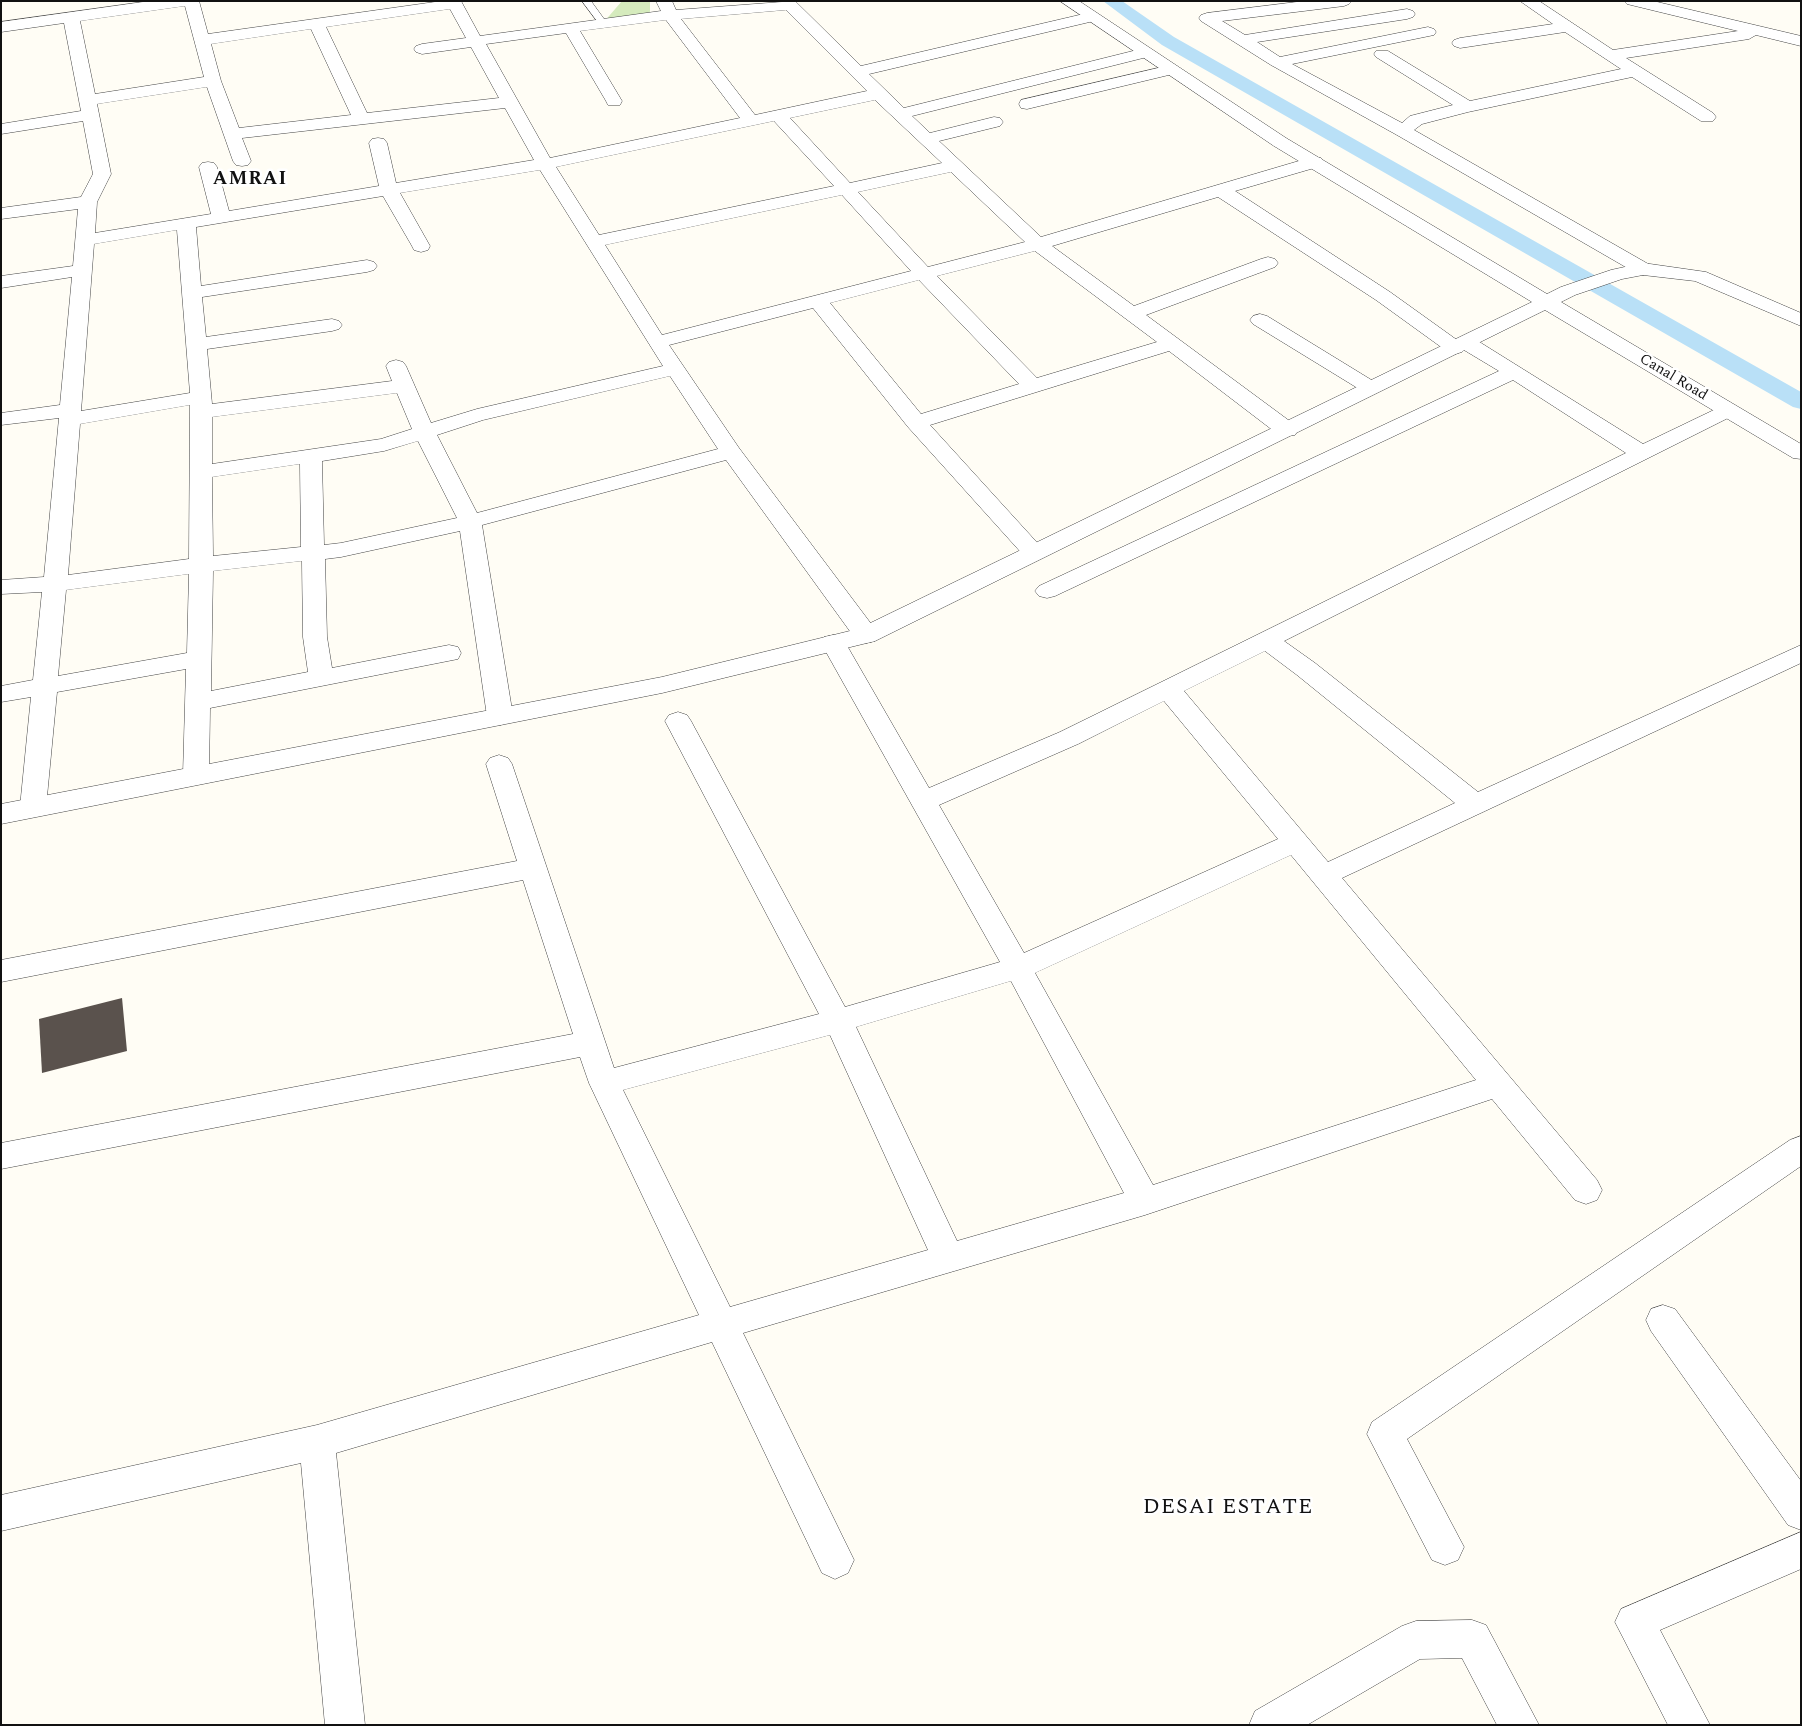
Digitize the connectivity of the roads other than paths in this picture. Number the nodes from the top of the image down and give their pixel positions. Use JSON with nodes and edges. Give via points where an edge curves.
{"nodes":[{"id":1,"x":186,"y":1,"type":"edge"},
{"id":2,"x":191,"y":1,"type":"edge"},
{"id":3,"x":586,"y":1,"type":"edge"},
{"id":4,"x":1068,"y":1,"type":"edge"},
{"id":5,"x":1344,"y":1,"type":"edge"},
{"id":6,"x":1528,"y":1,"type":"edge"},
{"id":7,"x":1632,"y":1,"type":"edge"},
{"id":8,"x":167,"y":2,"type":"edge"},
{"id":9,"x":454,"y":3,"type":"edge"},
{"id":10,"x":788,"y":3,"type":"edge"},
{"id":11,"x":667,"y":8,"type":"edge"},
{"id":12,"x":79,"y":11,"type":"edge"},
{"id":13,"x":1407,"y":14,"type":"dead end"},
{"id":14,"x":1092,"y":17,"type":"junction"},
{"id":15,"x":603,"y":23,"type":"junction"},
{"id":16,"x":317,"y":25,"type":"junction"},
{"id":17,"x":1,"y":27,"type":"edge"},
{"id":18,"x":570,"y":27,"type":"junction"},
{"id":19,"x":1567,"y":27,"type":"junction"},
{"id":20,"x":1428,"y":32,"type":"dead end"},
{"id":21,"x":1762,"y":32,"type":"junction"},
{"id":22,"x":1799,"y":36,"type":"edge"},
{"id":23,"x":202,"y":40,"type":"junction"},
{"id":24,"x":475,"y":40,"type":"junction"},
{"id":25,"x":1241,"y":40,"type":"junction"},
{"id":26,"x":1460,"y":44,"type":"dead end"},
{"id":27,"x":422,"y":48,"type":"dead end"},
{"id":28,"x":1145,"y":53,"type":"junction"},
{"id":29,"x":1382,"y":54,"type":"dead end"},
{"id":30,"x":1611,"y":55,"type":"junction"},
{"id":31,"x":1277,"y":62,"type":"junction"},
{"id":32,"x":1171,"y":70,"type":"junction"},
{"id":33,"x":1635,"y":71,"type":"junction"},
{"id":34,"x":857,"y":72,"type":"junction"},
{"id":35,"x":213,"y":81,"type":"junction"},
{"id":36,"x":879,"y":94,"type":"junction"},
{"id":37,"x":614,"y":101,"type":"dead end"},
{"id":38,"x":510,"y":102,"type":"junction"},
{"id":39,"x":1028,"y":104,"type":"dead end"},
{"id":40,"x":89,"y":107,"type":"junction"},
{"id":41,"x":1466,"y":107,"type":"junction"},
{"id":42,"x":900,"y":114,"type":"junction"},
{"id":43,"x":778,"y":115,"type":"junction"},
{"id":44,"x":1707,"y":117,"type":"dead end"},
{"id":45,"x":362,"y":120,"type":"junction"},
{"id":46,"x":751,"y":121,"type":"junction"},
{"id":47,"x":994,"y":122,"type":"dead end"},
{"id":48,"x":1,"y":129,"type":"edge"},
{"id":49,"x":1403,"y":131,"type":"junction"},
{"id":50,"x":232,"y":134,"type":"junction"},
{"id":51,"x":927,"y":139,"type":"junction"},
{"id":52,"x":378,"y":143,"type":"dead end"},
{"id":53,"x":242,"y":161,"type":"dead end"},
{"id":54,"x":1315,"y":162,"type":"junction"},
{"id":55,"x":545,"y":164,"type":"junction"},
{"id":56,"x":955,"y":166,"type":"junction"},
{"id":57,"x":208,"y":167,"type":"dead end"},
{"id":58,"x":845,"y":188,"type":"junction"},
{"id":59,"x":389,"y":190,"type":"junction"},
{"id":60,"x":1220,"y":190,"type":"junction"},
{"id":61,"x":88,"y":202,"type":"junction"},
{"id":62,"x":1,"y":214,"type":"edge"},
{"id":63,"x":221,"y":217,"type":"junction"},
{"id":64,"x":186,"y":223,"type":"junction"},
{"id":65,"x":84,"y":240,"type":"junction"},
{"id":66,"x":594,"y":242,"type":"junction"},
{"id":67,"x":1038,"y":244,"type":"junction"},
{"id":68,"x":421,"y":246,"type":"dead end"},
{"id":69,"x":1268,"y":263,"type":"dead end"},
{"id":70,"x":367,"y":266,"type":"dead end"},
{"id":71,"x":1643,"y":268,"type":"junction"},
{"id":72,"x":82,"y":270,"type":"junction"},
{"id":73,"x":924,"y":274,"type":"junction"},
{"id":74,"x":1,"y":282,"type":"edge"},
{"id":75,"x":192,"y":293,"type":"junction"},
{"id":76,"x":818,"y":301,"type":"junction"},
{"id":77,"x":1546,"y":302,"type":"junction"},
{"id":78,"x":1132,"y":314,"type":"junction"},
{"id":79,"x":1260,"y":320,"type":"dead end"},
{"id":80,"x":1801,"y":320,"type":"edge"},
{"id":81,"x":332,"y":325,"type":"dead end"},
{"id":82,"x":657,"y":342,"type":"junction"},
{"id":83,"x":197,"y":344,"type":"junction"},
{"id":84,"x":1172,"y":344,"type":"junction"},
{"id":85,"x":1461,"y":345,"type":"junction"},
{"id":86,"x":675,"y":369,"type":"junction"},
{"id":87,"x":1514,"y":372,"type":"junction"},
{"id":88,"x":1033,"y":386,"type":"junction"},
{"id":89,"x":1372,"y":388,"type":"junction"},
{"id":90,"x":201,"y":405,"type":"junction"},
{"id":91,"x":1727,"y":411,"type":"junction"},
{"id":92,"x":69,"y":414,"type":"junction"},
{"id":93,"x":1,"y":419,"type":"edge"},
{"id":94,"x":916,"y":422,"type":"junction"},
{"id":95,"x":1287,"y":430,"type":"junction"},
{"id":96,"x":425,"y":433,"type":"junction"},
{"id":97,"x":731,"y":452,"type":"junction"},
{"id":98,"x":1642,"y":453,"type":"junction"},
{"id":99,"x":1801,"y":453,"type":"edge"},
{"id":100,"x":312,"y":457,"type":"junction"},
{"id":101,"x":201,"y":472,"type":"junction"},
{"id":102,"x":470,"y":522,"type":"junction"},
{"id":103,"x":314,"y":553,"type":"junction"},
{"id":104,"x":1034,"y":553,"type":"junction"},
{"id":105,"x":201,"y":565,"type":"junction"},
{"id":106,"x":55,"y":584,"type":"junction"},
{"id":107,"x":1,"y":587,"type":"edge"},
{"id":108,"x":1047,"y":591,"type":"dead end"},
{"id":109,"x":866,"y":635,"type":"junction"},
{"id":110,"x":1266,"y":640,"type":"junction"},
{"id":111,"x":833,"y":643,"type":"junction"},
{"id":112,"x":449,"y":653,"type":"dead end"},
{"id":113,"x":1801,"y":653,"type":"edge"},
{"id":114,"x":199,"y":659,"type":"junction"},
{"id":115,"x":321,"y":678,"type":"junction"},
{"id":116,"x":45,"y":687,"type":"junction"},
{"id":117,"x":1168,"y":688,"type":"junction"},
{"id":118,"x":1,"y":694,"type":"edge"},
{"id":119,"x":198,"y":702,"type":"junction"},
{"id":120,"x":500,"y":716,"type":"junction"},
{"id":121,"x":678,"y":721,"type":"dead end"},
{"id":122,"x":499,"y":764,"type":"dead end"},
{"id":123,"x":196,"y":775,"type":"junction"},
{"id":124,"x":924,"y":801,"type":"junction"},
{"id":125,"x":1476,"y":805,"type":"junction"},
{"id":126,"x":33,"y":807,"type":"junction"},
{"id":127,"x":1,"y":814,"type":"edge"},
{"id":128,"x":1296,"y":842,"type":"junction"},
{"id":129,"x":533,"y":868,"type":"junction"},
{"id":130,"x":1324,"y":875,"type":"junction"},
{"id":131,"x":1018,"y":968,"type":"junction"},
{"id":132,"x":1,"y":970,"type":"edge"},
{"id":133,"x":838,"y":1021,"type":"junction"},
{"id":134,"x":590,"y":1043,"type":"junction"},
{"id":135,"x":604,"y":1084,"type":"junction"},
{"id":136,"x":1498,"y":1085,"type":"junction"},
{"id":137,"x":1801,"y":1148,"type":"edge"},
{"id":138,"x":1,"y":1156,"type":"edge"},
{"id":139,"x":1586,"y":1190,"type":"dead end"},
{"id":140,"x":1144,"y":1201,"type":"junction"},
{"id":141,"x":948,"y":1258,"type":"junction"},
{"id":142,"x":1663,"y":1320,"type":"dead end"},
{"id":143,"x":720,"y":1324,"type":"junction"},
{"id":144,"x":317,"y":1442,"type":"junction"},
{"id":145,"x":1801,"y":1512,"type":"edge"},
{"id":146,"x":1,"y":1513,"type":"edge"},
{"id":147,"x":1445,"y":1547,"type":"dead end"},
{"id":148,"x":1801,"y":1550,"type":"edge"},
{"id":149,"x":835,"y":1560,"type":"dead end"},
{"id":150,"x":345,"y":1725,"type":"edge"},
{"id":151,"x":1269,"y":1725,"type":"edge"},
{"id":152,"x":1519,"y":1725,"type":"edge"},
{"id":153,"x":1690,"y":1725,"type":"edge"}],
"edges":[{"from":1,"to":8,"type":"street"},
{"from":2,"to":23,"type":"street"},
{"from":3,"to":15,"type":"lane"},
{"from":4,"to":14,"type":"street","name":"Canal Road"},
{"from":5,"to":25,"type":"street","via":[[1207,18]]},
{"from":6,"to":19,"type":"street"},
{"from":7,"to":21,"type":"street"},
{"from":8,"to":12,"type":"street"},
{"from":9,"to":16,"type":"street"},
{"from":9,"to":24,"type":"street"},
{"from":10,"to":11,"type":"street"},
{"from":10,"to":34,"type":"street"},
{"from":11,"to":15,"type":"street"},
{"from":11,"to":46,"type":"street"},
{"from":12,"to":17,"type":"street"},
{"from":12,"to":40,"type":"street"},
{"from":13,"to":25,"type":"street"},
{"from":14,"to":28,"type":"street","name":"Canal Road"},
{"from":14,"to":34,"type":"street"},
{"from":15,"to":18,"type":"street"},
{"from":16,"to":23,"type":"street"},
{"from":16,"to":45,"type":"street"},
{"from":18,"to":24,"type":"street"},
{"from":18,"to":37,"type":"street"},
{"from":19,"to":26,"type":"street"},
{"from":19,"to":30,"type":"street"},
{"from":20,"to":31,"type":"street"},
{"from":21,"to":22,"type":"street"},
{"from":21,"to":30,"type":"street"},
{"from":23,"to":35,"type":"street"},
{"from":24,"to":27,"type":"street"},
{"from":24,"to":38,"type":"street"},
{"from":25,"to":31,"type":"street"},
{"from":28,"to":32,"type":"street","name":"Canal Road"},
{"from":28,"to":42,"type":"street"},
{"from":29,"to":41,"type":"street"},
{"from":30,"to":33,"type":"street"},
{"from":31,"to":49,"type":"street"},
{"from":32,"to":39,"type":"street"},
{"from":32,"to":54,"type":"street","name":"Canal Road"},
{"from":33,"to":41,"type":"street"},
{"from":33,"to":44,"type":"street"},
{"from":34,"to":36,"type":"street"},
{"from":35,"to":40,"type":"street"},
{"from":35,"to":50,"type":"street"},
{"from":36,"to":42,"type":"street"},
{"from":36,"to":43,"type":"street"},
{"from":38,"to":45,"type":"street"},
{"from":38,"to":55,"type":"street"},
{"from":40,"to":48,"type":"street"},
{"from":40,"to":61,"type":"street","via":[[102,174]]},
{"from":41,"to":49,"type":"street","via":[[1416,120]]},
{"from":42,"to":51,"type":"street"},
{"from":43,"to":46,"type":"street"},
{"from":43,"to":58,"type":"street"},
{"from":45,"to":50,"type":"street"},
{"from":46,"to":55,"type":"street"},
{"from":47,"to":51,"type":"street"},
{"from":49,"to":71,"type":"street"},
{"from":50,"to":53,"type":"street"},
{"from":51,"to":56,"type":"street"},
{"from":52,"to":59,"type":"street"},
{"from":54,"to":60,"type":"street"},
{"from":54,"to":77,"type":"street","name":"Canal Road"},
{"from":55,"to":59,"type":"street"},
{"from":55,"to":66,"type":"street"},
{"from":56,"to":58,"type":"street"},
{"from":56,"to":67,"type":"street"},
{"from":57,"to":63,"type":"street"},
{"from":58,"to":66,"type":"street"},
{"from":58,"to":73,"type":"street"},
{"from":59,"to":63,"type":"street"},
{"from":59,"to":68,"type":"street"},
{"from":60,"to":67,"type":"street"},
{"from":60,"to":85,"type":"street"},
{"from":61,"to":62,"type":"street"},
{"from":61,"to":65,"type":"street"},
{"from":63,"to":64,"type":"street"},
{"from":64,"to":65,"type":"street"},
{"from":64,"to":75,"type":"street"},
{"from":65,"to":72,"type":"street"},
{"from":66,"to":82,"type":"street"},
{"from":67,"to":73,"type":"street"},
{"from":67,"to":78,"type":"street"},
{"from":69,"to":78,"type":"street"},
{"from":70,"to":75,"type":"street"},
{"from":71,"to":77,"type":"street","via":[[1568,291]]},
{"from":71,"to":80,"type":"street","via":[[1699,276]]},
{"from":72,"to":74,"type":"street"},
{"from":72,"to":92,"type":"street"},
{"from":73,"to":76,"type":"street"},
{"from":73,"to":88,"type":"street"},
{"from":75,"to":83,"type":"street"},
{"from":76,"to":82,"type":"street"},
{"from":76,"to":94,"type":"street"},
{"from":77,"to":85,"type":"street"},
{"from":77,"to":91,"type":"street","name":"Canal Road"},
{"from":78,"to":84,"type":"street"},
{"from":79,"to":89,"type":"street"},
{"from":81,"to":83,"type":"street"},
{"from":82,"to":86,"type":"street"},
{"from":83,"to":90,"type":"street"},
{"from":84,"to":88,"type":"street"},
{"from":84,"to":95,"type":"street"},
{"from":85,"to":87,"type":"street"},
{"from":85,"to":89,"type":"street"},
{"from":86,"to":96,"type":"street","via":[[477,414]]},
{"from":86,"to":97,"type":"street"},
{"from":87,"to":98,"type":"street"},
{"from":87,"to":108,"type":"street"},
{"from":88,"to":94,"type":"street"},
{"from":89,"to":95,"type":"street"},
{"from":90,"to":92,"type":"street"},
{"from":90,"to":96,"type":"street","via":[[342,392],[400,376]]},
{"from":90,"to":101,"type":"street"},
{"from":91,"to":98,"type":"street"},
{"from":91,"to":99,"type":"street","name":"Canal Road"},
{"from":92,"to":93,"type":"street"},
{"from":92,"to":106,"type":"street"},
{"from":94,"to":104,"type":"street"},
{"from":95,"to":104,"type":"street"},
{"from":96,"to":100,"type":"street","via":[[384,445]]},
{"from":96,"to":102,"type":"street"},
{"from":97,"to":102,"type":"street"},
{"from":97,"to":109,"type":"street"},
{"from":98,"to":110,"type":"street"},
{"from":100,"to":101,"type":"street"},
{"from":100,"to":103,"type":"street"},
{"from":101,"to":105,"type":"street"},
{"from":102,"to":103,"type":"street"},
{"from":102,"to":120,"type":"street"},
{"from":103,"to":105,"type":"street"},
{"from":103,"to":115,"type":"street","via":[[315,637]]},
{"from":104,"to":109,"type":"street"},
{"from":105,"to":106,"type":"street"},
{"from":105,"to":114,"type":"street"},
{"from":106,"to":107,"type":"street"},
{"from":106,"to":116,"type":"street"},
{"from":109,"to":111,"type":"street"},
{"from":110,"to":117,"type":"street"},
{"from":110,"to":125,"type":"street","via":[[1306,668]]},
{"from":111,"to":120,"type":"street","via":[[662,685]]},
{"from":111,"to":124,"type":"street"},
{"from":112,"to":115,"type":"street"},
{"from":113,"to":125,"type":"street"},
{"from":114,"to":116,"type":"street"},
{"from":114,"to":119,"type":"street"},
{"from":115,"to":119,"type":"street"},
{"from":116,"to":118,"type":"street"},
{"from":116,"to":126,"type":"street"},
{"from":117,"to":124,"type":"street","via":[[1069,738]]},
{"from":117,"to":128,"type":"street"},
{"from":119,"to":123,"type":"street"},
{"from":120,"to":123,"type":"street"},
{"from":121,"to":133,"type":"street"},
{"from":122,"to":129,"type":"street"},
{"from":123,"to":126,"type":"street"},
{"from":124,"to":131,"type":"street"},
{"from":125,"to":130,"type":"street"},
{"from":126,"to":127,"type":"street"},
{"from":128,"to":130,"type":"street"},
{"from":128,"to":131,"type":"street"},
{"from":129,"to":132,"type":"street"},
{"from":129,"to":134,"type":"street"},
{"from":130,"to":136,"type":"street"},
{"from":131,"to":133,"type":"street"},
{"from":131,"to":140,"type":"street"},
{"from":133,"to":135,"type":"street"},
{"from":133,"to":141,"type":"street"},
{"from":134,"to":135,"type":"street"},
{"from":134,"to":138,"type":"street"},
{"from":135,"to":143,"type":"street"},
{"from":136,"to":139,"type":"street"},
{"from":136,"to":140,"type":"street"},
{"from":137,"to":147,"type":"street","via":[[1385,1434]]},
{"from":140,"to":141,"type":"street"},
{"from":141,"to":143,"type":"street"},
{"from":142,"to":145,"type":"street"},
{"from":143,"to":144,"type":"street"},
{"from":143,"to":149,"type":"street"},
{"from":144,"to":146,"type":"street"},
{"from":144,"to":150,"type":"street"},
{"from":148,"to":153,"type":"street","via":[[1634,1622]]},
{"from":151,"to":152,"type":"street","via":[[1416,1640],[1472,1639]]}]}
